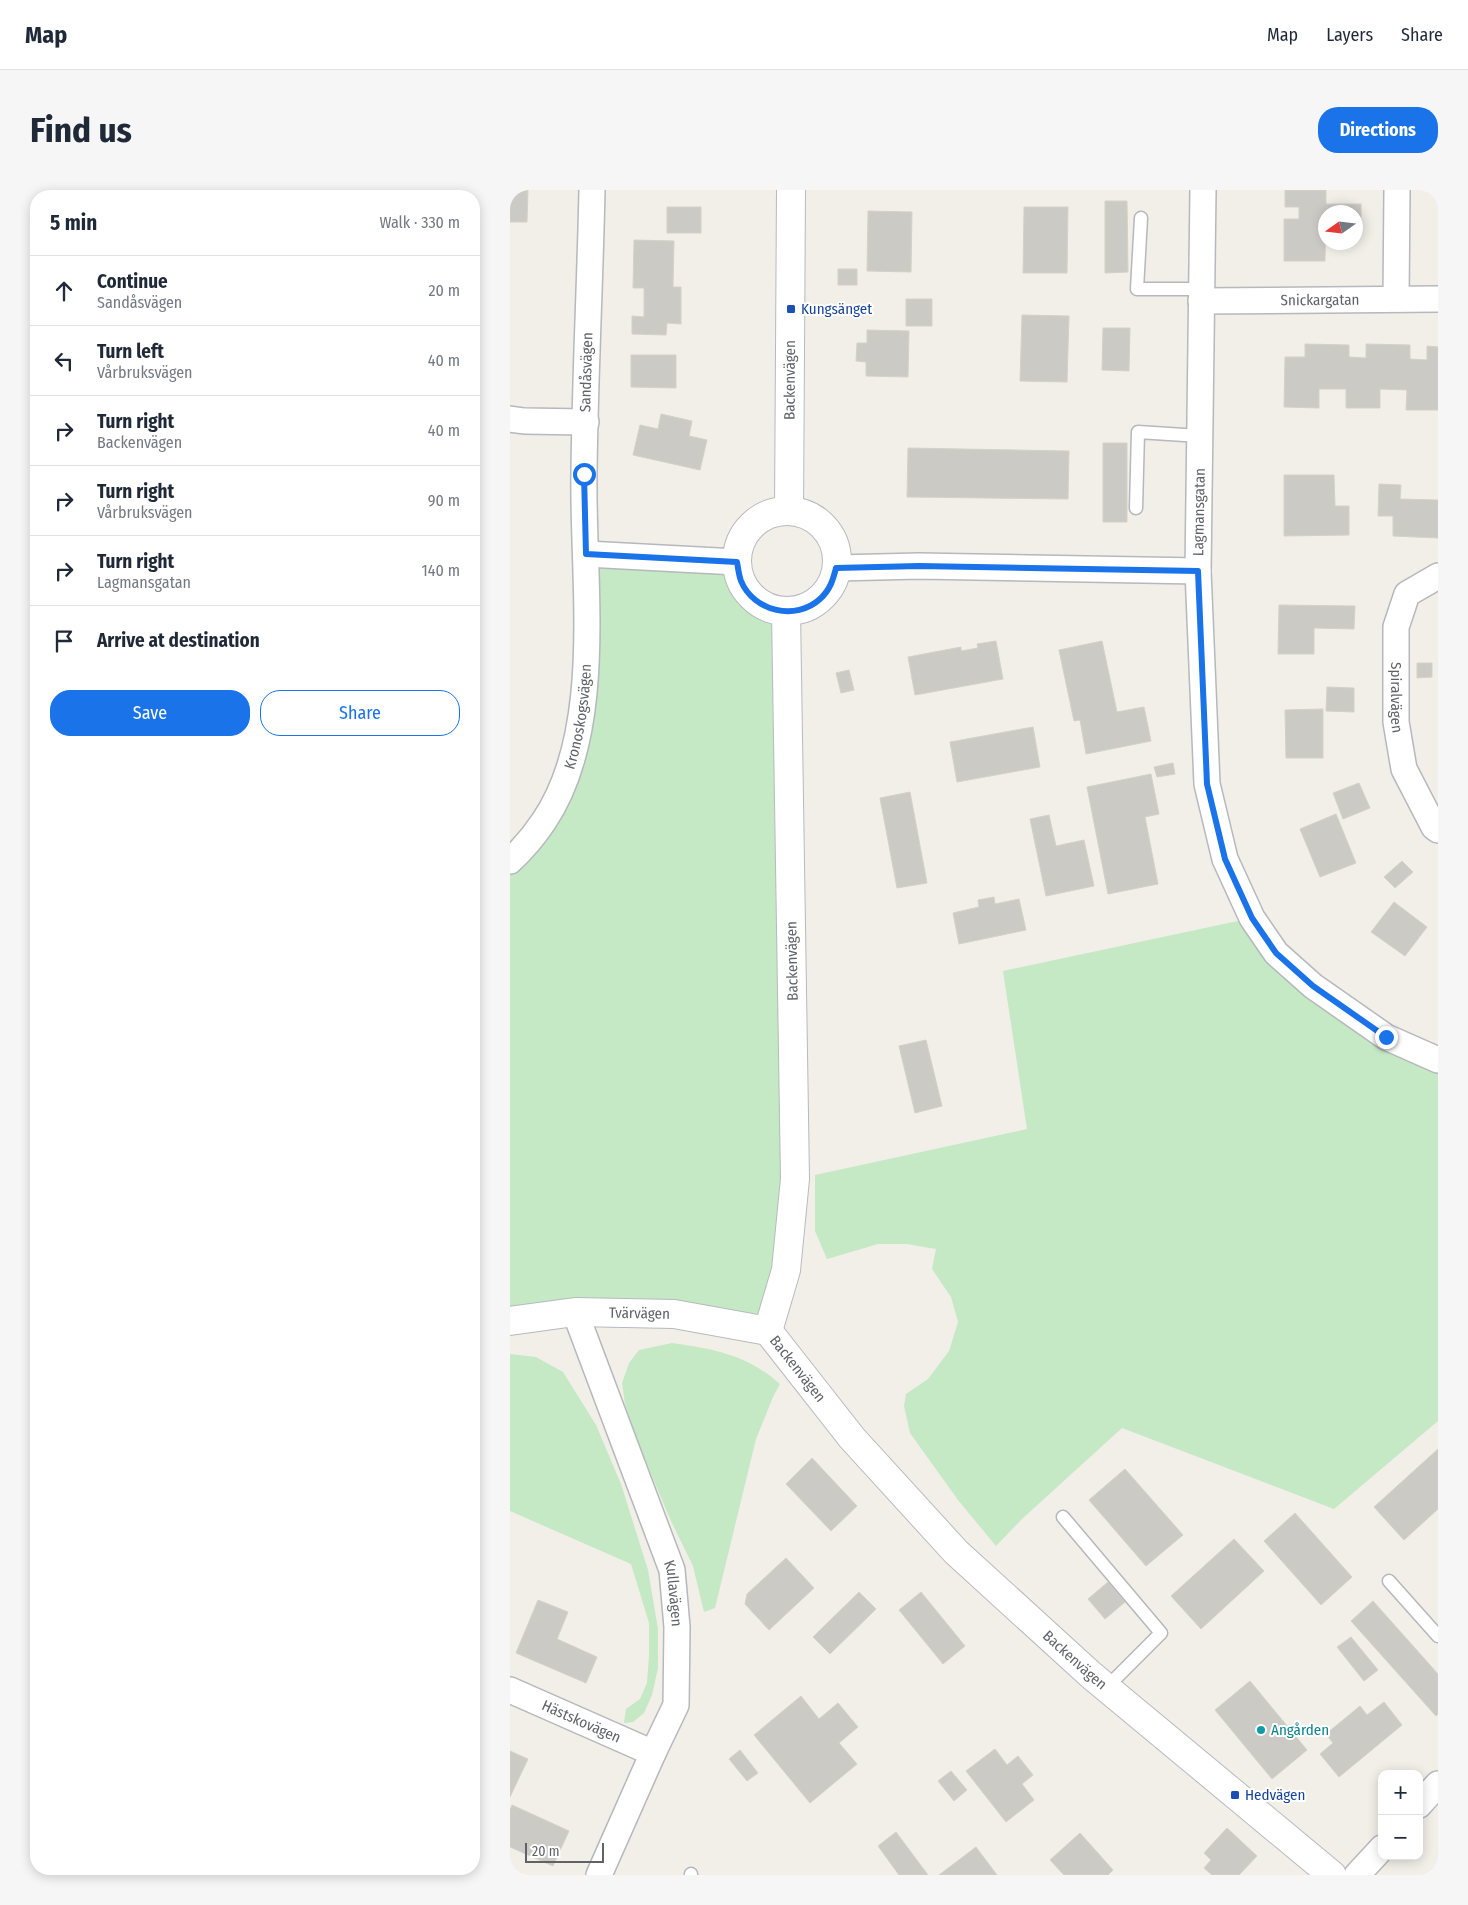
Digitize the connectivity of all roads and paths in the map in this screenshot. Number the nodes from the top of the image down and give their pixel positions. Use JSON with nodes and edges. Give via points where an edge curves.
{"nodes":[{"id":1,"x":592,"y":190,"type":"edge"},
{"id":2,"x":792,"y":190,"type":"edge"},
{"id":3,"x":1203,"y":190,"type":"edge"},
{"id":4,"x":1397,"y":190,"type":"edge"},
{"id":5,"x":1141,"y":218,"type":"dead end"},
{"id":6,"x":1202,"y":295,"type":"junction"},
{"id":7,"x":1396,"y":298,"type":"junction"},
{"id":8,"x":1438,"y":299,"type":"edge"},
{"id":9,"x":510,"y":419,"type":"edge"},
{"id":10,"x":586,"y":422,"type":"junction"},
{"id":11,"x":1200,"y":436,"type":"junction"},
{"id":12,"x":1136,"y":508,"type":"dead end"},
{"id":13,"x":789,"y":510,"type":"junction"},
{"id":14,"x":586,"y":554,"type":"junction"},
{"id":15,"x":737,"y":562,"type":"junction"},
{"id":16,"x":836,"y":568,"type":"junction"},
{"id":17,"x":1198,"y":571,"type":"junction"},
{"id":18,"x":1438,"y":576,"type":"edge"},
{"id":19,"x":786,"y":612,"type":"junction"},
{"id":20,"x":1438,"y":830,"type":"edge"},
{"id":21,"x":510,"y":861,"type":"edge"},
{"id":22,"x":1438,"y":1060,"type":"edge"},
{"id":23,"x":575,"y":1312,"type":"junction"},
{"id":24,"x":510,"y":1321,"type":"edge"},
{"id":25,"x":768,"y":1331,"type":"junction"},
{"id":26,"x":1063,"y":1517,"type":"dead end"},
{"id":27,"x":1389,"y":1581,"type":"dead end"},
{"id":28,"x":1438,"y":1636,"type":"edge"},
{"id":29,"x":1106,"y":1688,"type":"junction"},
{"id":30,"x":510,"y":1690,"type":"edge"},
{"id":31,"x":653,"y":1753,"type":"junction"},
{"id":32,"x":1438,"y":1784,"type":"edge"},
{"id":33,"x":1423,"y":1801,"type":"edge"},
{"id":34,"x":1378,"y":1852,"type":"edge"},
{"id":35,"x":599,"y":1875,"type":"edge"},
{"id":36,"x":1332,"y":1875,"type":"edge"},
{"id":37,"x":1357,"y":1875,"type":"edge"}],
"edges":[{"from":1,"to":10,"type":"street","name":"Sandåsvägen"},
{"from":2,"to":13,"type":"street","name":"Backenvägen"},
{"from":3,"to":6,"type":"street","name":"Lagmansgatan"},
{"from":4,"to":7,"type":"street"},
{"from":5,"to":6,"type":"lane","via":[[1137,289]]},
{"from":6,"to":7,"type":"street","name":"Snickargatan"},
{"from":6,"to":11,"type":"street","name":"Lagmansgatan"},
{"from":7,"to":8,"type":"street","name":"Snickargatan"},
{"from":9,"to":10,"type":"street"},
{"from":10,"to":14,"type":"street","name":"Sandåsvägen"},
{"from":11,"to":12,"type":"lane","via":[[1138,432]]},
{"from":11,"to":17,"type":"street","name":"Lagmansgatan"},
{"from":13,"to":15,"type":"street","via":[[762,517],[751,525],[738,549]]},
{"from":13,"to":16,"type":"street","via":[[809,516],[825,528],[835,547]]},
{"from":14,"to":15,"type":"street"},
{"from":14,"to":21,"type":"street","name":"Kronoskogsvägen","via":[[586,682],[574,752],[567,775],[545,820]]},
{"from":15,"to":19,"type":"street","via":[[741,582],[755,600]]},
{"from":16,"to":17,"type":"street","via":[[919,566]]},
{"from":16,"to":19,"type":"street","via":[[831,585],[820,599],[804,608]]},
{"from":17,"to":22,"type":"street","name":"Lagmansgatan","via":[[1207,784],[1225,859],[1252,918],[1276,953],[1313,986],[1386,1037]]},
{"from":18,"to":20,"type":"street","name":"Spiralvägen","via":[[1407,594],[1396,627],[1396,722],[1404,769]]},
{"from":19,"to":25,"type":"street","name":"Backenvägen","via":[[795,1179],[786,1270]]},
{"from":23,"to":24,"type":"street","name":"Tvärvägen"},
{"from":23,"to":25,"type":"street","name":"Tvärvägen","via":[[674,1314]]},
{"from":23,"to":31,"type":"street","name":"Kullavägen","via":[[672,1570],[677,1627],[676,1705]]},
{"from":25,"to":29,"type":"street","name":"Backenvägen","via":[[852,1438],[956,1552]]},
{"from":26,"to":29,"type":"lane","via":[[1161,1633]]},
{"from":27,"to":28,"type":"lane"},
{"from":29,"to":36,"type":"street","name":"Backenvägen"},
{"from":30,"to":31,"type":"street","name":"Hästskovägen"},
{"from":31,"to":35,"type":"street","name":"Kullavägen"},
{"from":32,"to":33,"type":"street"},
{"from":34,"to":37,"type":"street"}]}
